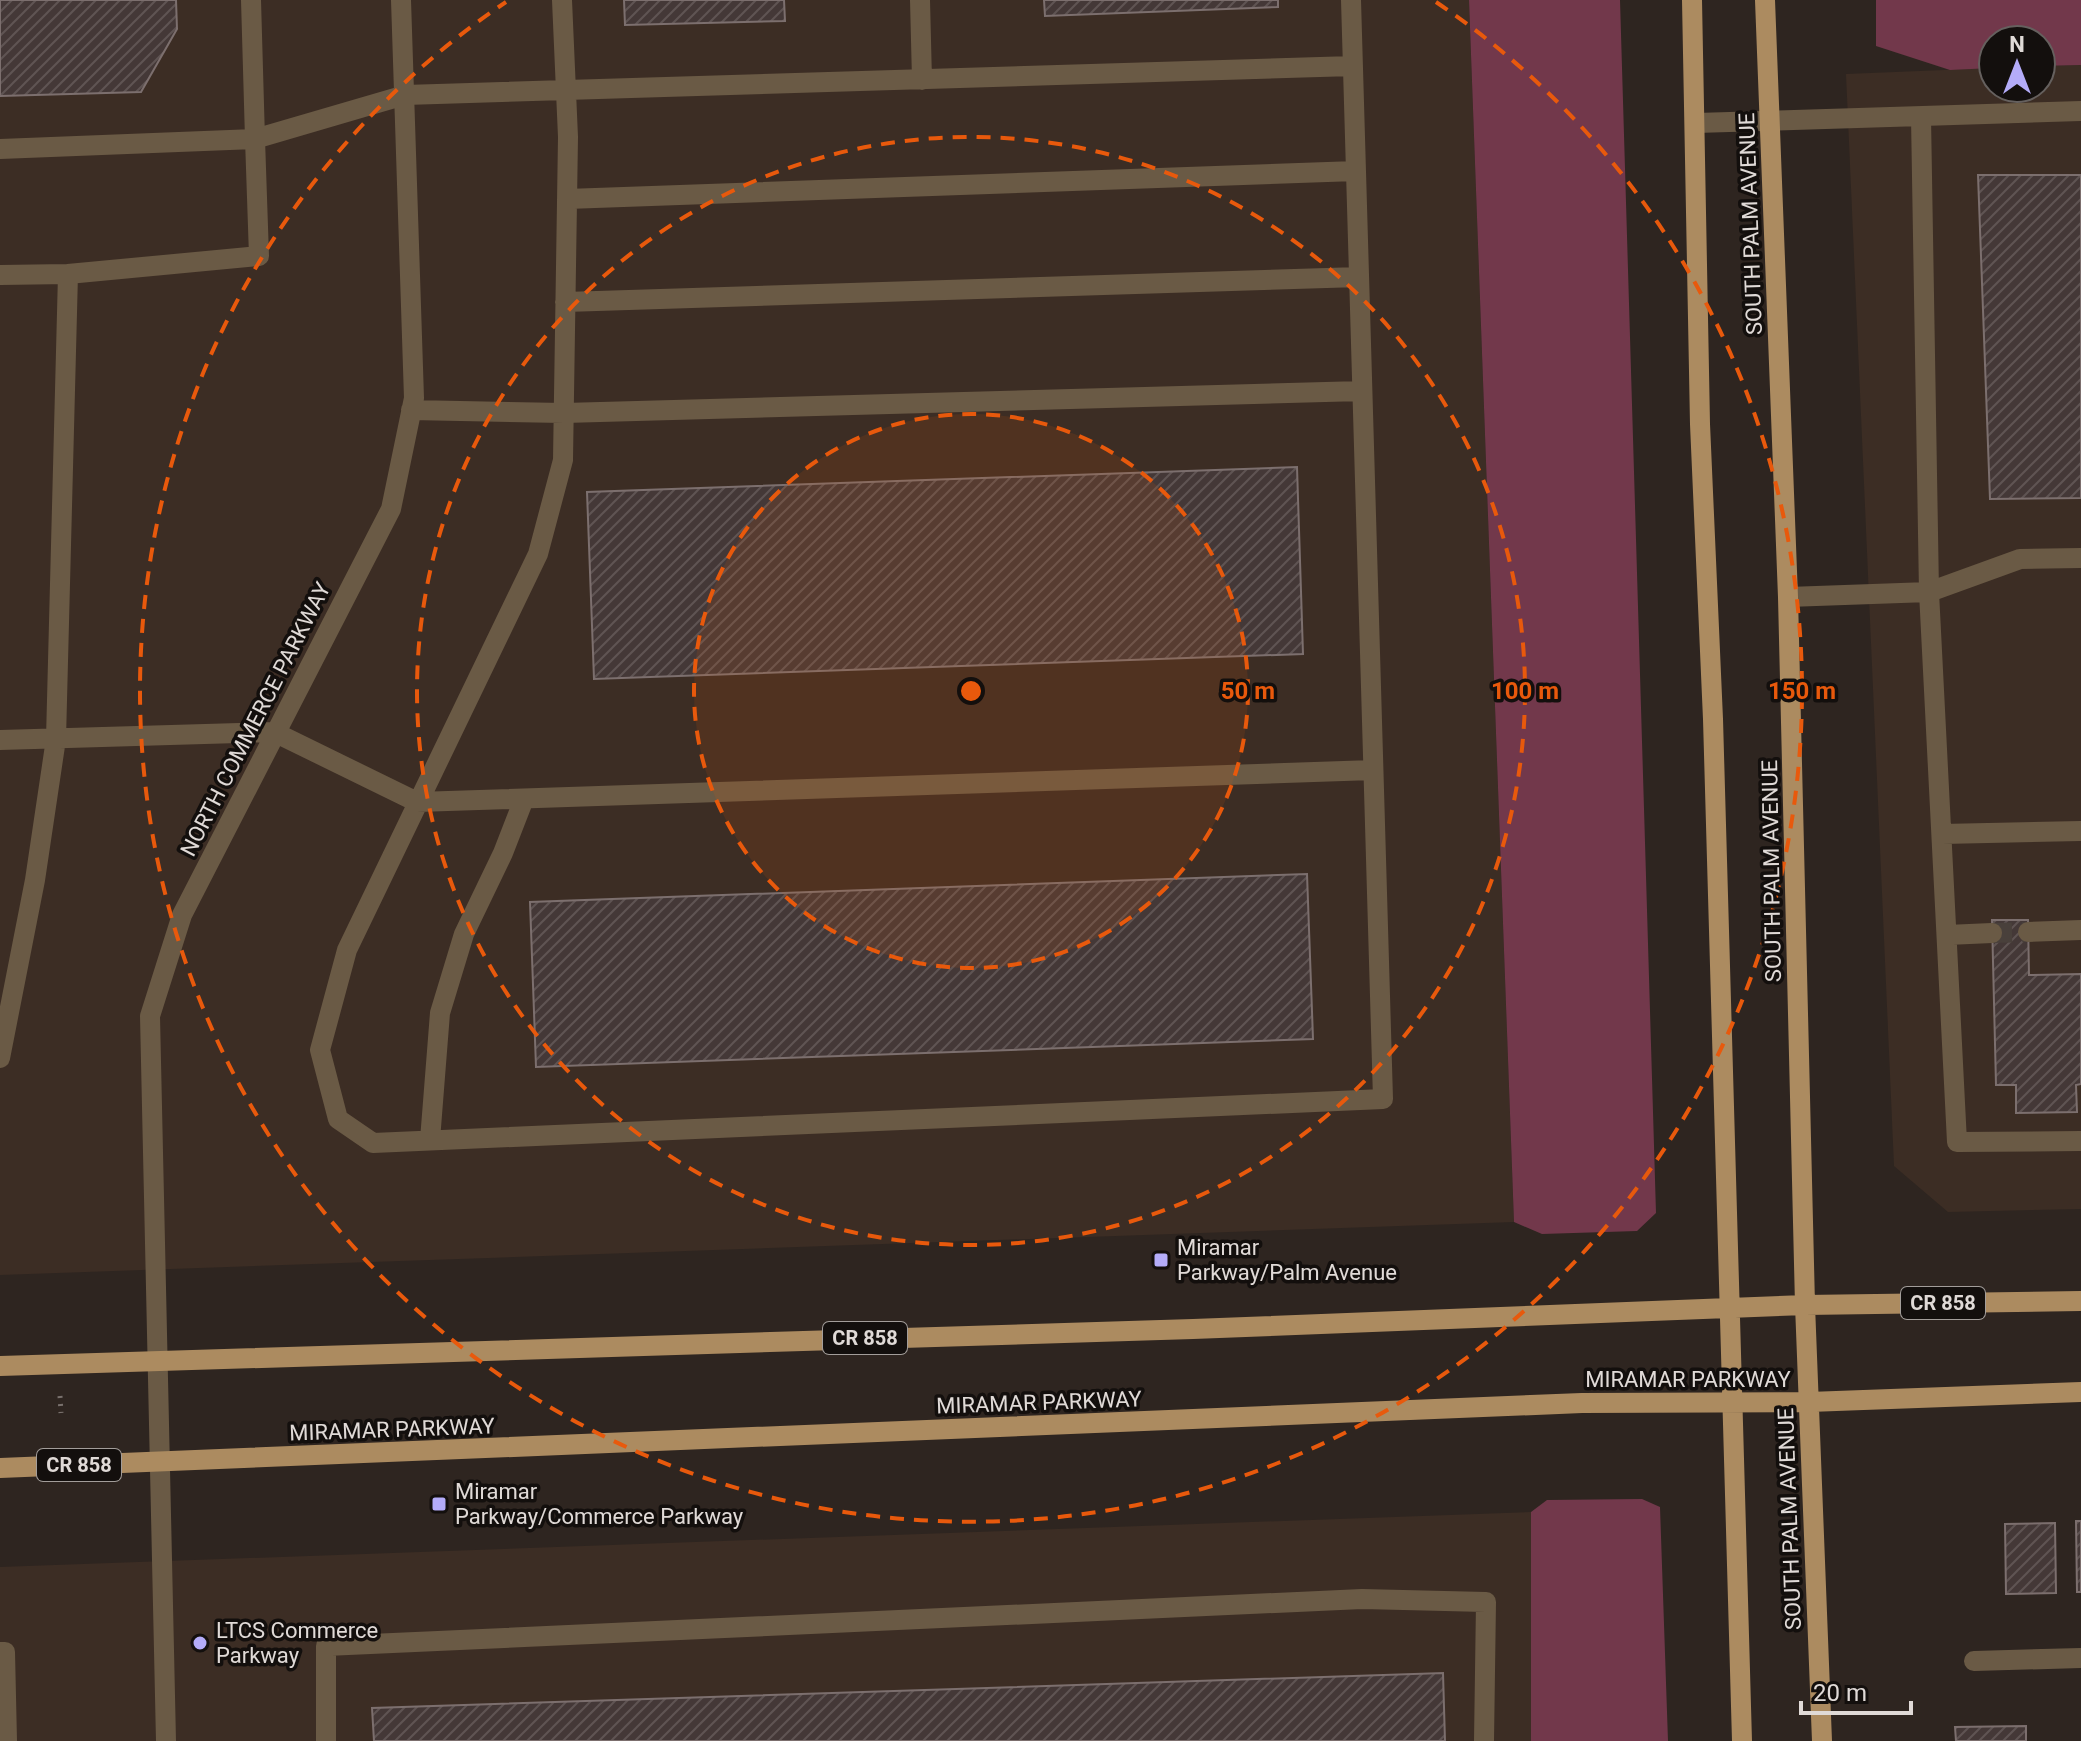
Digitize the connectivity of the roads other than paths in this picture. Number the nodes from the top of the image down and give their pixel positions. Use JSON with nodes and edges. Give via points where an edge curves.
{"nodes":[{"id":1,"x":251,"y":0,"type":"edge"},
{"id":2,"x":401,"y":0,"type":"edge"},
{"id":3,"x":562,"y":0,"type":"edge"},
{"id":4,"x":920,"y":0,"type":"edge"},
{"id":5,"x":1351,"y":0,"type":"edge"},
{"id":6,"x":1692,"y":0,"type":"edge"},
{"id":7,"x":1765,"y":0,"type":"edge"},
{"id":8,"x":1353,"y":66,"type":"junction"},
{"id":9,"x":922,"y":80,"type":"junction"},
{"id":10,"x":566,"y":91,"type":"junction"},
{"id":11,"x":405,"y":95,"type":"junction"},
{"id":12,"x":2081,"y":111,"type":"edge"},
{"id":13,"x":1921,"y":117,"type":"junction"},
{"id":14,"x":1770,"y":121,"type":"junction"},
{"id":15,"x":1696,"y":123,"type":"junction"},
{"id":16,"x":255,"y":139,"type":"junction"},
{"id":17,"x":0,"y":149,"type":"edge"},
{"id":18,"x":1356,"y":171,"type":"junction"},
{"id":19,"x":567,"y":199,"type":"junction"},
{"id":20,"x":68,"y":274,"type":"junction"},
{"id":21,"x":0,"y":275,"type":"edge"},
{"id":22,"x":1359,"y":277,"type":"junction"},
{"id":23,"x":565,"y":302,"type":"junction"},
{"id":24,"x":1362,"y":391,"type":"junction"},
{"id":25,"x":411,"y":410,"type":"junction"},
{"id":26,"x":564,"y":413,"type":"junction"},
{"id":27,"x":2081,"y":558,"type":"edge"},
{"id":28,"x":1929,"y":592,"type":"junction"},
{"id":29,"x":1788,"y":597,"type":"junction"},
{"id":30,"x":274,"y":732,"type":"junction"},
{"id":31,"x":56,"y":739,"type":"junction"},
{"id":32,"x":0,"y":740,"type":"edge"},
{"id":33,"x":1373,"y":770,"type":"junction"},
{"id":34,"x":524,"y":799,"type":"junction"},
{"id":35,"x":417,"y":802,"type":"junction"},
{"id":36,"x":2081,"y":831,"type":"edge"},
{"id":37,"x":1942,"y":834,"type":"junction"},
{"id":38,"x":2081,"y":930,"type":"edge"},
{"id":39,"x":2028,"y":932,"type":"tunnel mouth"},
{"id":40,"x":1992,"y":933,"type":"tunnel mouth"},
{"id":41,"x":1947,"y":935,"type":"junction"},
{"id":42,"x":0,"y":1058,"type":"edge"},
{"id":43,"x":430,"y":1140,"type":"junction"},
{"id":44,"x":2081,"y":1141,"type":"edge"},
{"id":45,"x":2081,"y":1301,"type":"edge"},
{"id":46,"x":1805,"y":1305,"type":"junction"},
{"id":47,"x":1729,"y":1309,"type":"junction"},
{"id":48,"x":156,"y":1361,"type":"junction"},
{"id":49,"x":0,"y":1366,"type":"edge"},
{"id":50,"x":2081,"y":1392,"type":"edge"},
{"id":51,"x":1809,"y":1402,"type":"junction"},
{"id":52,"x":1733,"y":1403,"type":"junction"},
{"id":53,"x":158,"y":1462,"type":"junction"},
{"id":54,"x":0,"y":1468,"type":"edge"},
{"id":55,"x":0,"y":1652,"type":"edge"},
{"id":56,"x":2081,"y":1658,"type":"edge"},
{"id":57,"x":1974,"y":1661,"type":"dead end"},
{"id":58,"x":7,"y":1741,"type":"edge"},
{"id":59,"x":166,"y":1741,"type":"edge"},
{"id":60,"x":326,"y":1741,"type":"edge"},
{"id":61,"x":1484,"y":1741,"type":"edge"},
{"id":62,"x":1742,"y":1741,"type":"edge"},
{"id":63,"x":1822,"y":1741,"type":"edge"}],
"edges":[{"from":1,"to":16,"type":"street"},
{"from":2,"to":11,"type":"street","name":"NORTH COMMERCE PARKWAY"},
{"from":3,"to":10,"type":"street"},
{"from":4,"to":9,"type":"street"},
{"from":5,"to":8,"type":"street"},
{"from":6,"to":15,"type":"main road"},
{"from":7,"to":14,"type":"main road","name":"SOUTH PALM AVENUE"},
{"from":8,"to":9,"type":"street"},
{"from":8,"to":18,"type":"street"},
{"from":9,"to":10,"type":"street"},
{"from":10,"to":11,"type":"street"},
{"from":10,"to":19,"type":"street"},
{"from":11,"to":16,"type":"street"},
{"from":11,"to":25,"type":"street","name":"NORTH COMMERCE PARKWAY"},
{"from":12,"to":13,"type":"street"},
{"from":13,"to":14,"type":"street"},
{"from":13,"to":28,"type":"street"},
{"from":14,"to":15,"type":"street"},
{"from":14,"to":29,"type":"main road","name":"SOUTH PALM AVENUE"},
{"from":15,"to":47,"type":"main road","via":[[1700,424]]},
{"from":16,"to":17,"type":"street"},
{"from":16,"to":20,"type":"street","via":[[259,256]]},
{"from":18,"to":19,"type":"street"},
{"from":18,"to":22,"type":"street"},
{"from":19,"to":23,"type":"street"},
{"from":20,"to":21,"type":"street"},
{"from":20,"to":31,"type":"street"},
{"from":22,"to":23,"type":"street"},
{"from":22,"to":24,"type":"street"},
{"from":23,"to":26,"type":"street"},
{"from":24,"to":26,"type":"street"},
{"from":24,"to":33,"type":"street"},
{"from":25,"to":26,"type":"street"},
{"from":25,"to":30,"type":"street","name":"NORTH COMMERCE PARKWAY","via":[[391,509]]},
{"from":26,"to":35,"type":"street","via":[[563,460],[538,554]]},
{"from":27,"to":28,"type":"street","via":[[2020,559]]},
{"from":28,"to":29,"type":"street"},
{"from":28,"to":37,"type":"street"},
{"from":29,"to":46,"type":"main road","name":"SOUTH PALM AVENUE"},
{"from":30,"to":31,"type":"street"},
{"from":30,"to":35,"type":"street"},
{"from":30,"to":48,"type":"street","name":"NORTH COMMERCE PARKWAY","via":[[182,915],[150,1016]]},
{"from":31,"to":32,"type":"street"},
{"from":31,"to":42,"type":"street"},
{"from":33,"to":34,"type":"street"},
{"from":33,"to":43,"type":"street","via":[[1383,1099]]},
{"from":34,"to":35,"type":"street"},
{"from":34,"to":43,"type":"street","via":[[464,934],[440,1013]]},
{"from":35,"to":43,"type":"street","via":[[347,950],[320,1050],[338,1119],[373,1143]]},
{"from":36,"to":37,"type":"street"},
{"from":37,"to":41,"type":"street"},
{"from":38,"to":39,"type":"street"},
{"from":40,"to":41,"type":"street"},
{"from":41,"to":44,"type":"street","via":[[1957,1142]]},
{"from":45,"to":46,"type":"main road","number":"CR 858"},
{"from":46,"to":47,"type":"main road","number":"CR 858"},
{"from":46,"to":51,"type":"main road","name":"SOUTH PALM AVENUE"},
{"from":47,"to":48,"type":"main road","number":"CR 858"},
{"from":47,"to":52,"type":"main road"},
{"from":48,"to":49,"type":"main road","number":"CR 858"},
{"from":48,"to":53,"type":"street","name":"NORTH COMMERCE PARKWAY"},
{"from":50,"to":51,"type":"main road","name":"MIRAMAR PARKWAY","number":"CR 858"},
{"from":51,"to":52,"type":"main road","name":"MIRAMAR PARKWAY","number":"CR 858"},
{"from":51,"to":63,"type":"main road","name":"SOUTH PALM AVENUE"},
{"from":52,"to":53,"type":"main road","name":"MIRAMAR PARKWAY","number":"CR 858","via":[[1582,1403]]},
{"from":52,"to":62,"type":"main road"},
{"from":53,"to":54,"type":"main road","name":"MIRAMAR PARKWAY","number":"CR 858"},
{"from":53,"to":59,"type":"street","name":"NORTH COMMERCE PARKWAY"},
{"from":55,"to":58,"type":"street","via":[[5,1652]]},
{"from":56,"to":57,"type":"street"},
{"from":60,"to":61,"type":"street","via":[[326,1646],[1362,1599],[1486,1602]]}]}
